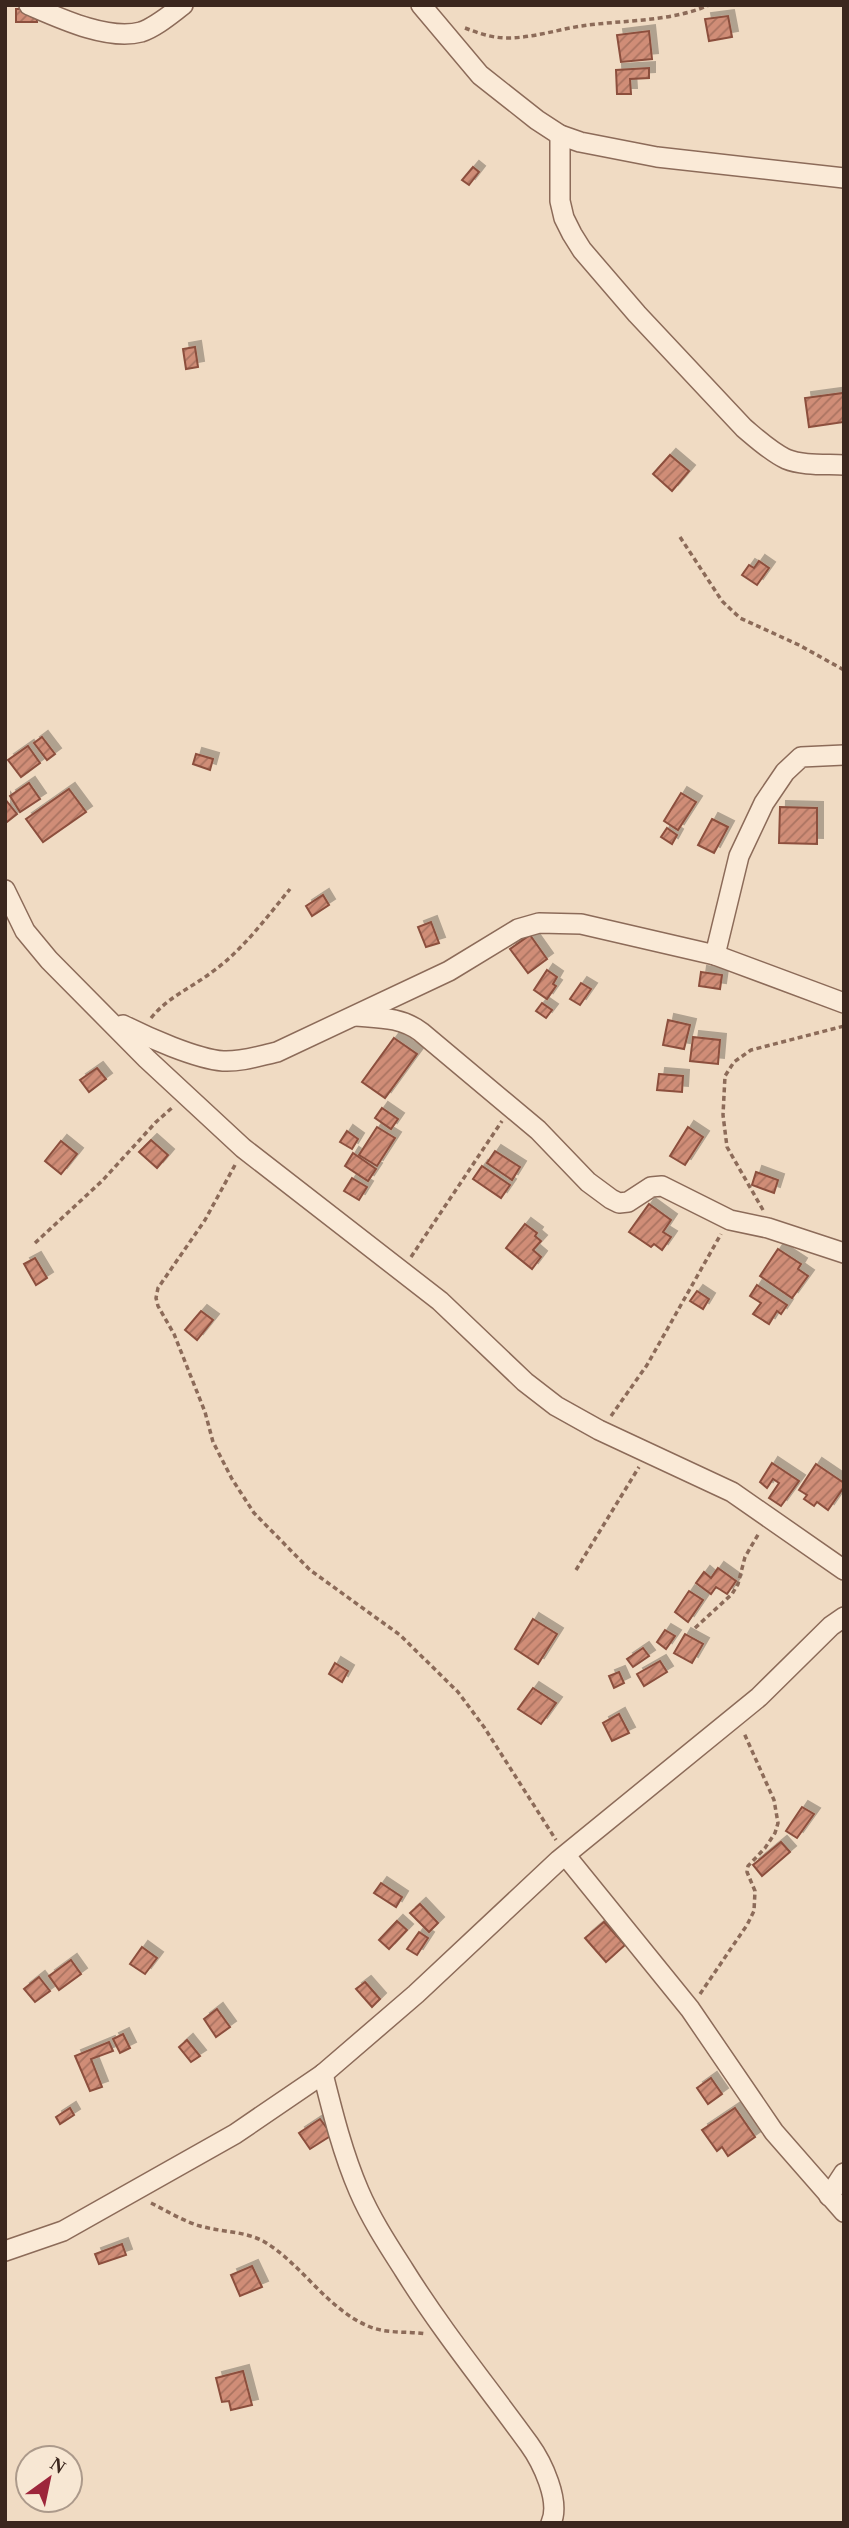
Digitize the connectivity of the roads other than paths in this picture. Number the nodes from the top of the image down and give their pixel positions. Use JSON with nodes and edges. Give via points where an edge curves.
{"nodes":[{"id":1,"x":29,"y":5,"type":"edge"},
{"id":2,"x":184,"y":5,"type":"edge"},
{"id":3,"x":421,"y":5,"type":"edge"},
{"id":4,"x":560,"y":135,"type":"junction"},
{"id":5,"x":844,"y":177,"type":"edge"},
{"id":6,"x":844,"y":465,"type":"edge"},
{"id":7,"x":844,"y":755,"type":"edge"},
{"id":8,"x":5,"y":890,"type":"edge"},
{"id":9,"x":715,"y":955,"type":"junction"},
{"id":10,"x":844,"y":1003,"type":"edge"},
{"id":11,"x":350,"y":1015,"type":"junction"},
{"id":12,"x":106,"y":1016,"type":"junction"},
{"id":13,"x":844,"y":1253,"type":"edge"},
{"id":14,"x":844,"y":1570,"type":"edge"},
{"id":15,"x":844,"y":1617,"type":"edge"},
{"id":16,"x":566,"y":1856,"type":"junction"},
{"id":17,"x":323,"y":2074,"type":"junction"},
{"id":18,"x":844,"y":2173,"type":"edge"},
{"id":19,"x":829,"y":2196,"type":"junction"},
{"id":20,"x":844,"y":2212,"type":"edge"},
{"id":21,"x":5,"y":2251,"type":"edge"},
{"id":22,"x":551,"y":2523,"type":"edge"}],
"edges":[{"from":1,"to":2,"type":"street","via":[[57,18],[119,33],[141,32]]},
{"from":3,"to":4,"type":"street","via":[[480,75]]},
{"from":4,"to":5,"type":"street","via":[[657,157]]},
{"from":4,"to":6,"type":"street","via":[[564,218],[582,250],[637,314],[764,444],[787,460]]},
{"from":7,"to":9,"type":"street","via":[[802,757],[785,772],[764,803],[738,856]]},
{"from":8,"to":12,"type":"street","via":[[25,931]]},
{"from":9,"to":10,"type":"street"},
{"from":9,"to":11,"type":"street","via":[[582,924],[540,923],[518,929],[449,971]]},
{"from":11,"to":12,"type":"street","via":[[277,1052],[221,1061],[139,1033]]},
{"from":11,"to":13,"type":"street","via":[[408,1023],[512,1106],[589,1182],[619,1203],[662,1186],[730,1220]]},
{"from":12,"to":14,"type":"street","via":[[243,1148],[440,1301],[556,1406],[713,1481]]},
{"from":15,"to":16,"type":"street","via":[[760,1697]]},
{"from":16,"to":17,"type":"street"},
{"from":16,"to":19,"type":"street","via":[[691,2010],[775,2132]]},
{"from":17,"to":21,"type":"street","via":[[235,2134],[62,2231]]},
{"from":17,"to":22,"type":"street","via":[[359,2192],[383,2238],[448,2337],[534,2450],[553,2494]]},
{"from":18,"to":19,"type":"street"},
{"from":19,"to":20,"type":"street"}]}
